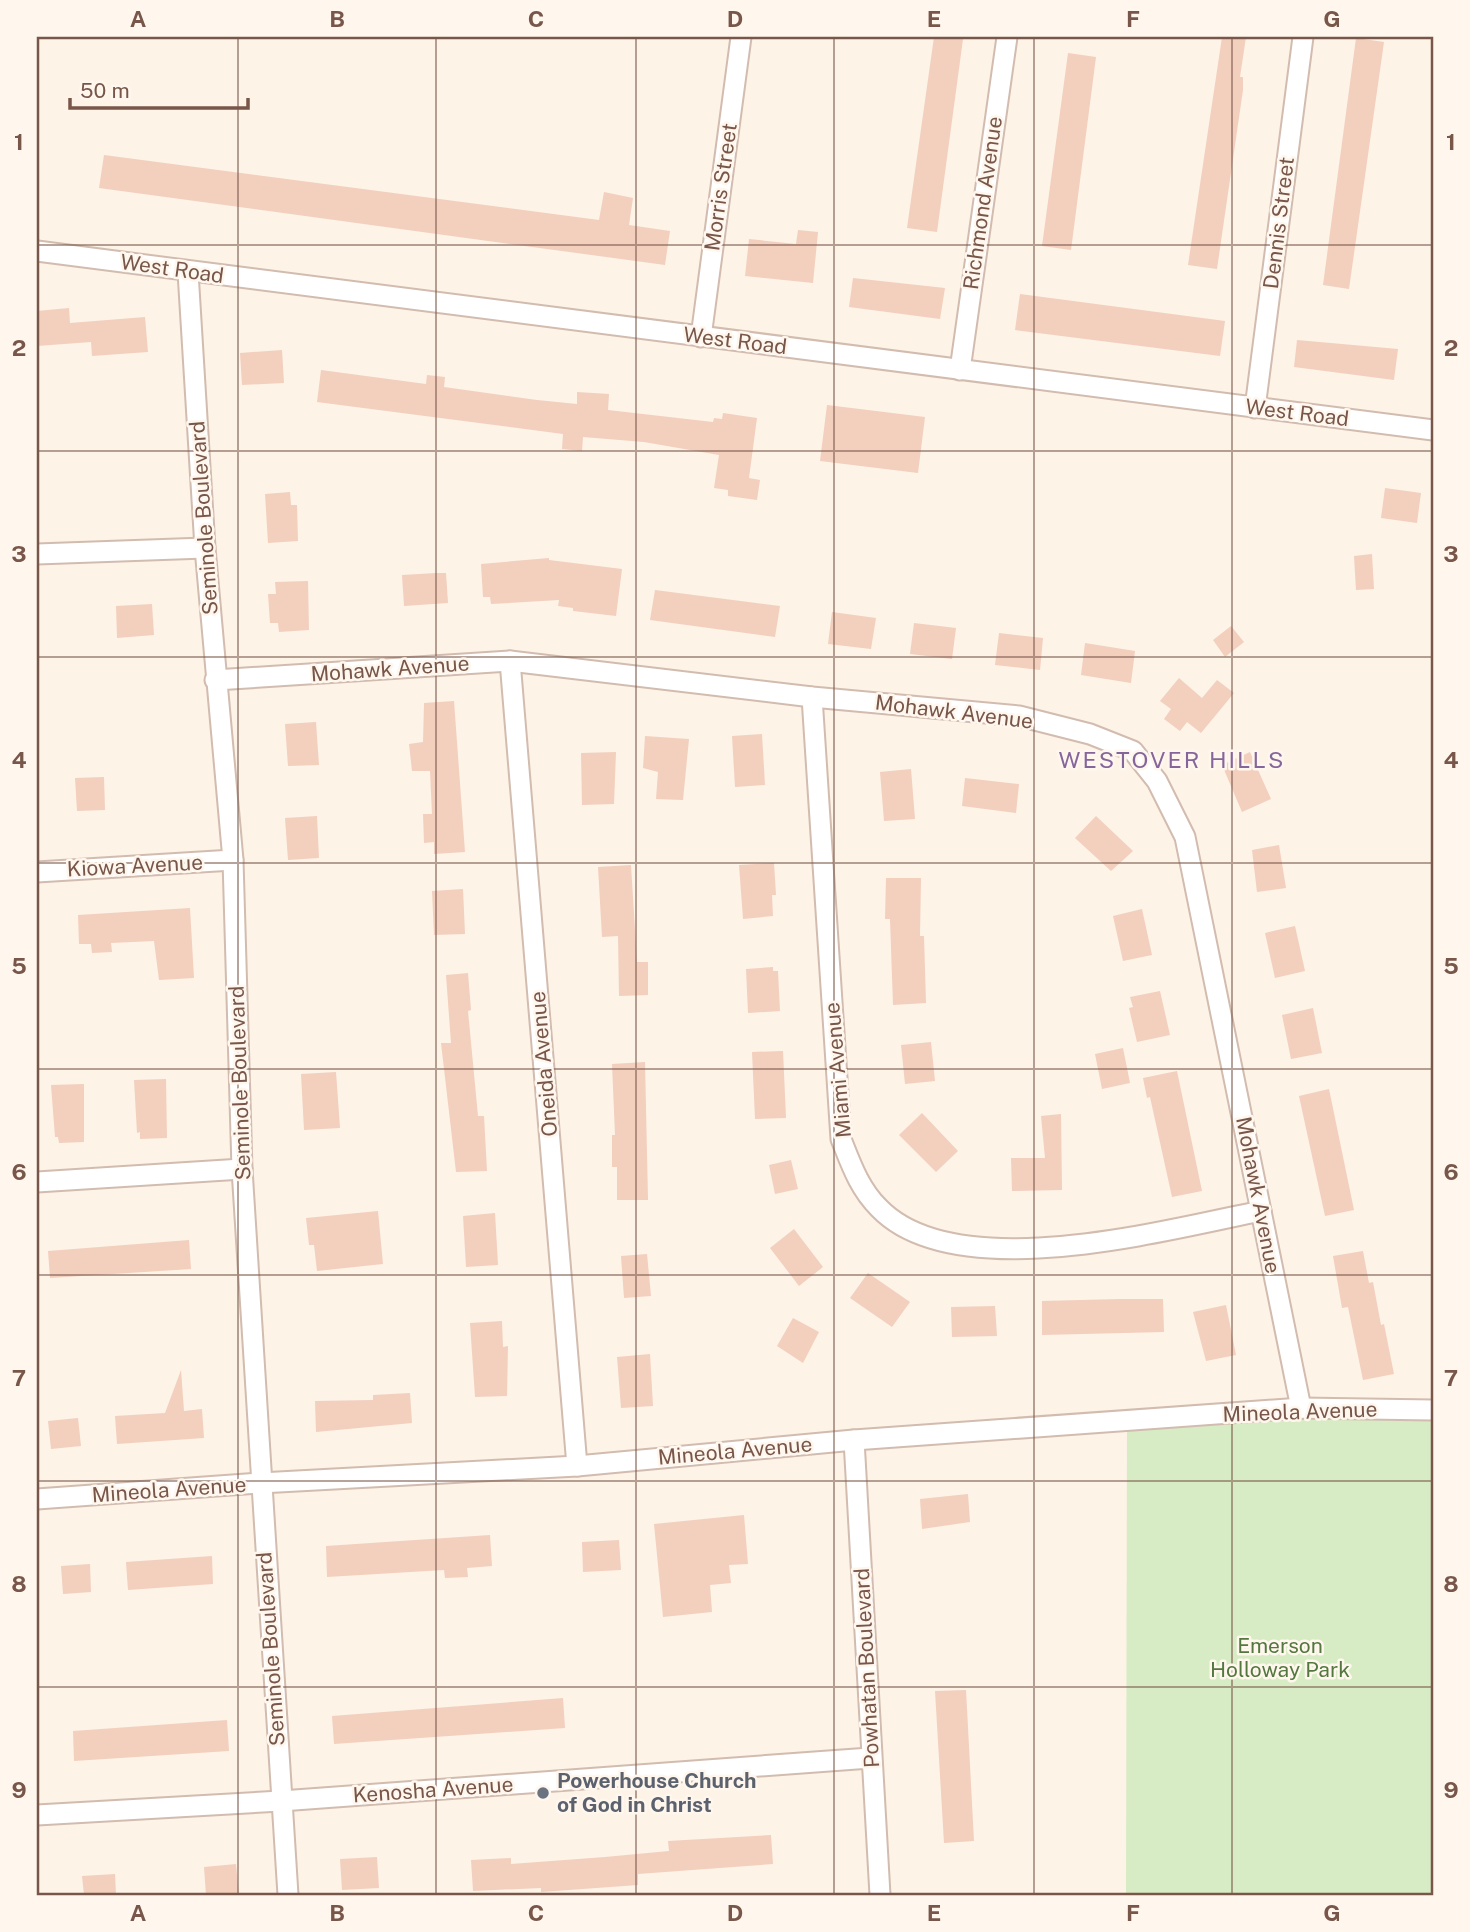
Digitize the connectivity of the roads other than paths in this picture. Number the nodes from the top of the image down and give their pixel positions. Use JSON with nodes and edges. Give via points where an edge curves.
{"nodes":[{"id":1,"x":741,"y":37,"type":"edge"},
{"id":2,"x":1007,"y":37,"type":"edge"},
{"id":3,"x":1303,"y":37,"type":"edge"},
{"id":4,"x":37,"y":251,"type":"edge"},
{"id":5,"x":188,"y":272,"type":"junction"},
{"id":6,"x":701,"y":337,"type":"junction"},
{"id":7,"x":960,"y":370,"type":"junction"},
{"id":8,"x":1255,"y":408,"type":"junction"},
{"id":9,"x":1433,"y":429,"type":"edge"},
{"id":10,"x":205,"y":548,"type":"junction"},
{"id":11,"x":37,"y":554,"type":"edge"},
{"id":12,"x":510,"y":661,"type":"junction"},
{"id":13,"x":215,"y":680,"type":"junction"},
{"id":14,"x":812,"y":697,"type":"junction"},
{"id":15,"x":233,"y":860,"type":"junction"},
{"id":16,"x":37,"y":872,"type":"edge"},
{"id":17,"x":242,"y":1169,"type":"junction"},
{"id":18,"x":37,"y":1182,"type":"edge"},
{"id":19,"x":1261,"y":1211,"type":"junction"},
{"id":20,"x":1301,"y":1408,"type":"junction"},
{"id":21,"x":1433,"y":1410,"type":"edge"},
{"id":22,"x":854,"y":1440,"type":"junction"},
{"id":23,"x":578,"y":1466,"type":"junction"},
{"id":24,"x":260,"y":1483,"type":"junction"},
{"id":25,"x":37,"y":1499,"type":"edge"},
{"id":26,"x":870,"y":1758,"type":"junction"},
{"id":27,"x":281,"y":1801,"type":"junction"},
{"id":28,"x":37,"y":1815,"type":"edge"},
{"id":29,"x":288,"y":1895,"type":"edge"},
{"id":30,"x":880,"y":1895,"type":"edge"}],
"edges":[{"from":1,"to":6,"type":"street","name":"Morris Street"},
{"from":2,"to":7,"type":"street","name":"Richmond Avenue"},
{"from":3,"to":8,"type":"street","name":"Dennis Street"},
{"from":4,"to":5,"type":"street","name":"West Road"},
{"from":5,"to":6,"type":"street","name":"West Road"},
{"from":5,"to":10,"type":"street","name":"Seminole Boulevard"},
{"from":6,"to":7,"type":"street","name":"West Road"},
{"from":7,"to":8,"type":"street","name":"West Road"},
{"from":8,"to":9,"type":"street","name":"West Road"},
{"from":10,"to":11,"type":"street"},
{"from":10,"to":13,"type":"street","name":"Seminole Boulevard"},
{"from":12,"to":13,"type":"street","name":"Mohawk Avenue"},
{"from":12,"to":14,"type":"street","name":"Mohawk Avenue"},
{"from":12,"to":23,"type":"street","name":"Oneida Avenue"},
{"from":13,"to":15,"type":"street","name":"Seminole Boulevard"},
{"from":14,"to":19,"type":"street","name":"Mohawk Avenue","via":[[1018,716],[1090,734],[1133,751],[1157,781],[1185,837]]},
{"from":14,"to":19,"type":"street","name":"Miami Avenue","via":[[841,1139],[860,1185],[880,1210],[938,1241],[1021,1247],[1083,1246]]},
{"from":15,"to":16,"type":"street","name":"Kiowa Avenue"},
{"from":15,"to":17,"type":"street","name":"Seminole Boulevard"},
{"from":17,"to":18,"type":"street"},
{"from":17,"to":24,"type":"street","name":"Seminole Boulevard"},
{"from":19,"to":20,"type":"street","name":"Mohawk Avenue"},
{"from":20,"to":21,"type":"street","name":"Mineola Avenue"},
{"from":20,"to":22,"type":"street","name":"Mineola Avenue"},
{"from":22,"to":23,"type":"street","name":"Mineola Avenue"},
{"from":22,"to":26,"type":"street","name":"Powhatan Boulevard","via":[[870,1676]]},
{"from":23,"to":24,"type":"street","name":"Mineola Avenue"},
{"from":24,"to":25,"type":"street","name":"Mineola Avenue"},
{"from":24,"to":27,"type":"street","name":"Seminole Boulevard"},
{"from":26,"to":27,"type":"street","name":"Kenosha Avenue"},
{"from":26,"to":30,"type":"street","name":"Powhatan Boulevard"},
{"from":27,"to":28,"type":"street","name":"Kenosha Avenue"},
{"from":27,"to":29,"type":"street","name":"Seminole Boulevard"}]}
